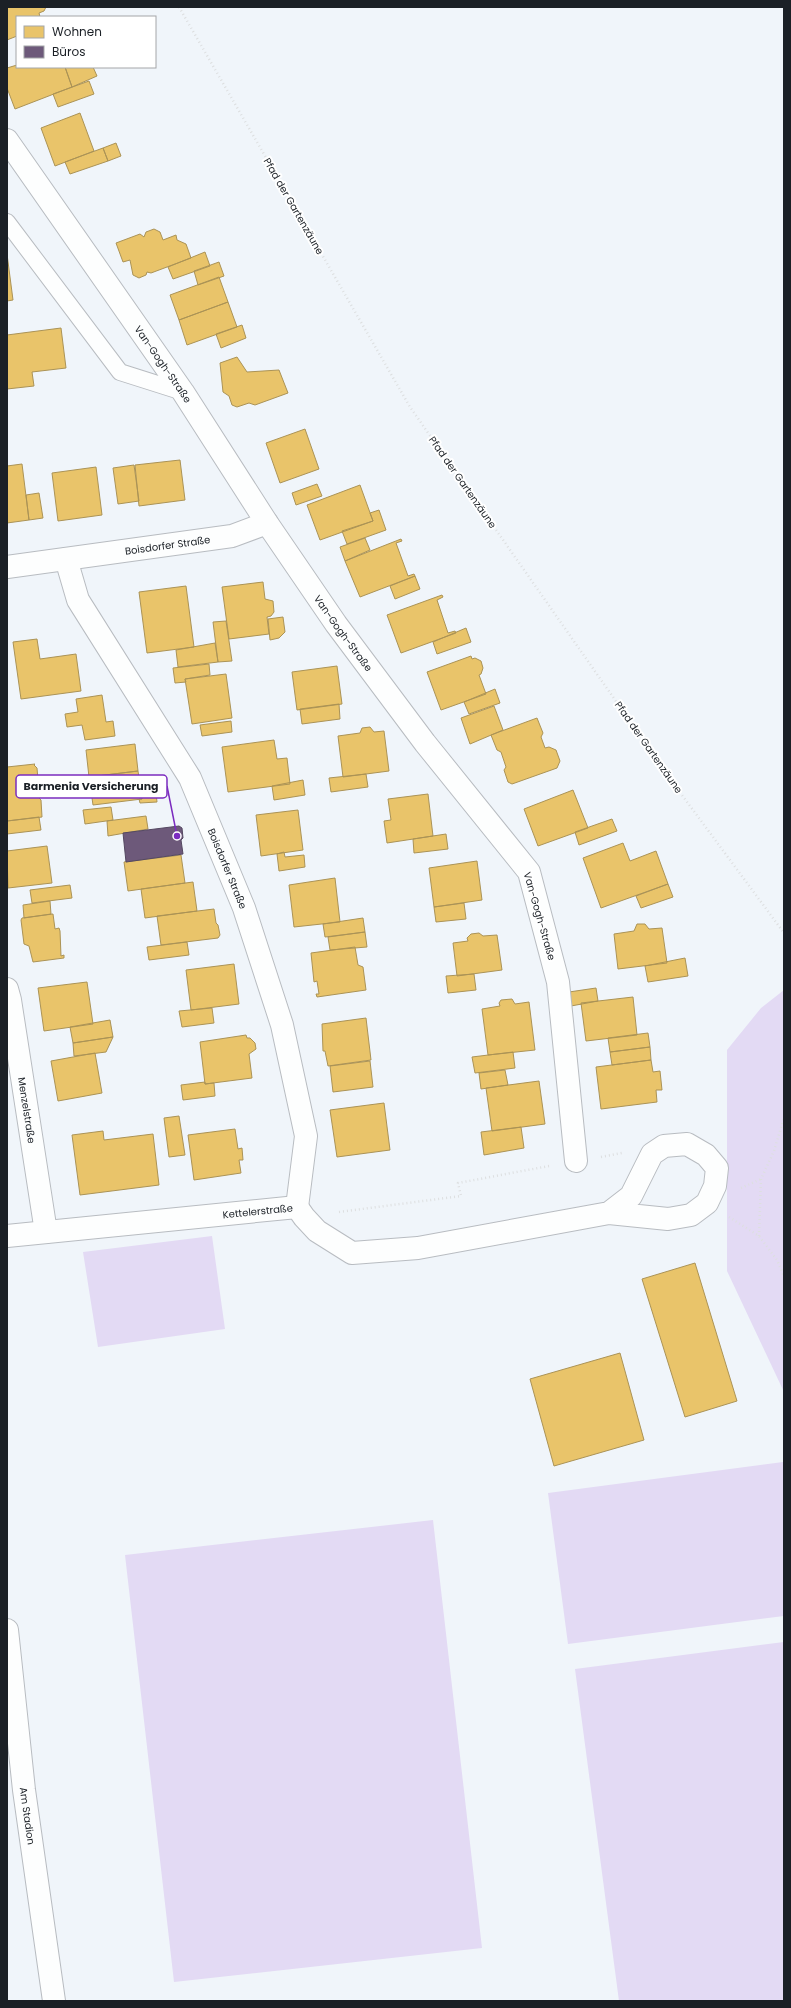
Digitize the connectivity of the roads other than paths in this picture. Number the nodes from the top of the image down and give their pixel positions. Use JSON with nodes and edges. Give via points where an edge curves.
{"nodes":[{"id":1,"x":7,"y":140,"type":"edge"},
{"id":2,"x":7,"y":222,"type":"edge"},
{"id":3,"x":183,"y":392,"type":"junction"},
{"id":4,"x":267,"y":523,"type":"junction"},
{"id":5,"x":66,"y":559,"type":"junction"},
{"id":6,"x":7,"y":567,"type":"edge"},
{"id":7,"x":7,"y":989,"type":"edge"},
{"id":8,"x":576,"y":1161,"type":"road end"},
{"id":9,"x":300,"y":1212,"type":"junction"},
{"id":10,"x":609,"y":1213,"type":"junction"},
{"id":11,"x":46,"y":1232,"type":"junction"},
{"id":12,"x":7,"y":1236,"type":"edge"},
{"id":13,"x":7,"y":1630,"type":"edge"},
{"id":14,"x":54,"y":2001,"type":"edge"}],
"edges":[{"from":1,"to":3,"type":"street","name":"Van-Gogh-Straße"},
{"from":2,"to":3,"type":"lane","via":[[120,372]]},
{"from":3,"to":4,"type":"street","name":"Van-Gogh-Straße"},
{"from":4,"to":5,"type":"street","name":"Boisdorfer Straße","via":[[232,536]]},
{"from":4,"to":8,"type":"street","name":"Van-Gogh-Straße","via":[[336,624],[420,737],[529,872],[558,982]]},
{"from":5,"to":6,"type":"street","name":"Boisdorfer Straße"},
{"from":5,"to":9,"type":"street","name":"Boisdorfer Straße","via":[[78,600],[190,778],[244,908],[282,1026],[306,1136]]},
{"from":7,"to":11,"type":"street","name":"Menzelstraße"},
{"from":9,"to":10,"type":"street","name":"Kettelerstraße","via":[[317,1231],[352,1252],[418,1248]]},
{"from":9,"to":11,"type":"street","name":"Kettelerstraße"},
{"from":10,"to":10,"type":"street","name":"Kettelerstraße","via":[[631,1196],[652,1154],[664,1146],[687,1144],[706,1154],[717,1168],[715,1186],[707,1204],[690,1215],[668,1219]]},
{"from":11,"to":12,"type":"street","name":"Kettelerstraße"},
{"from":13,"to":14,"type":"street","name":"Am Stadion","via":[[24,1790]]}]}
